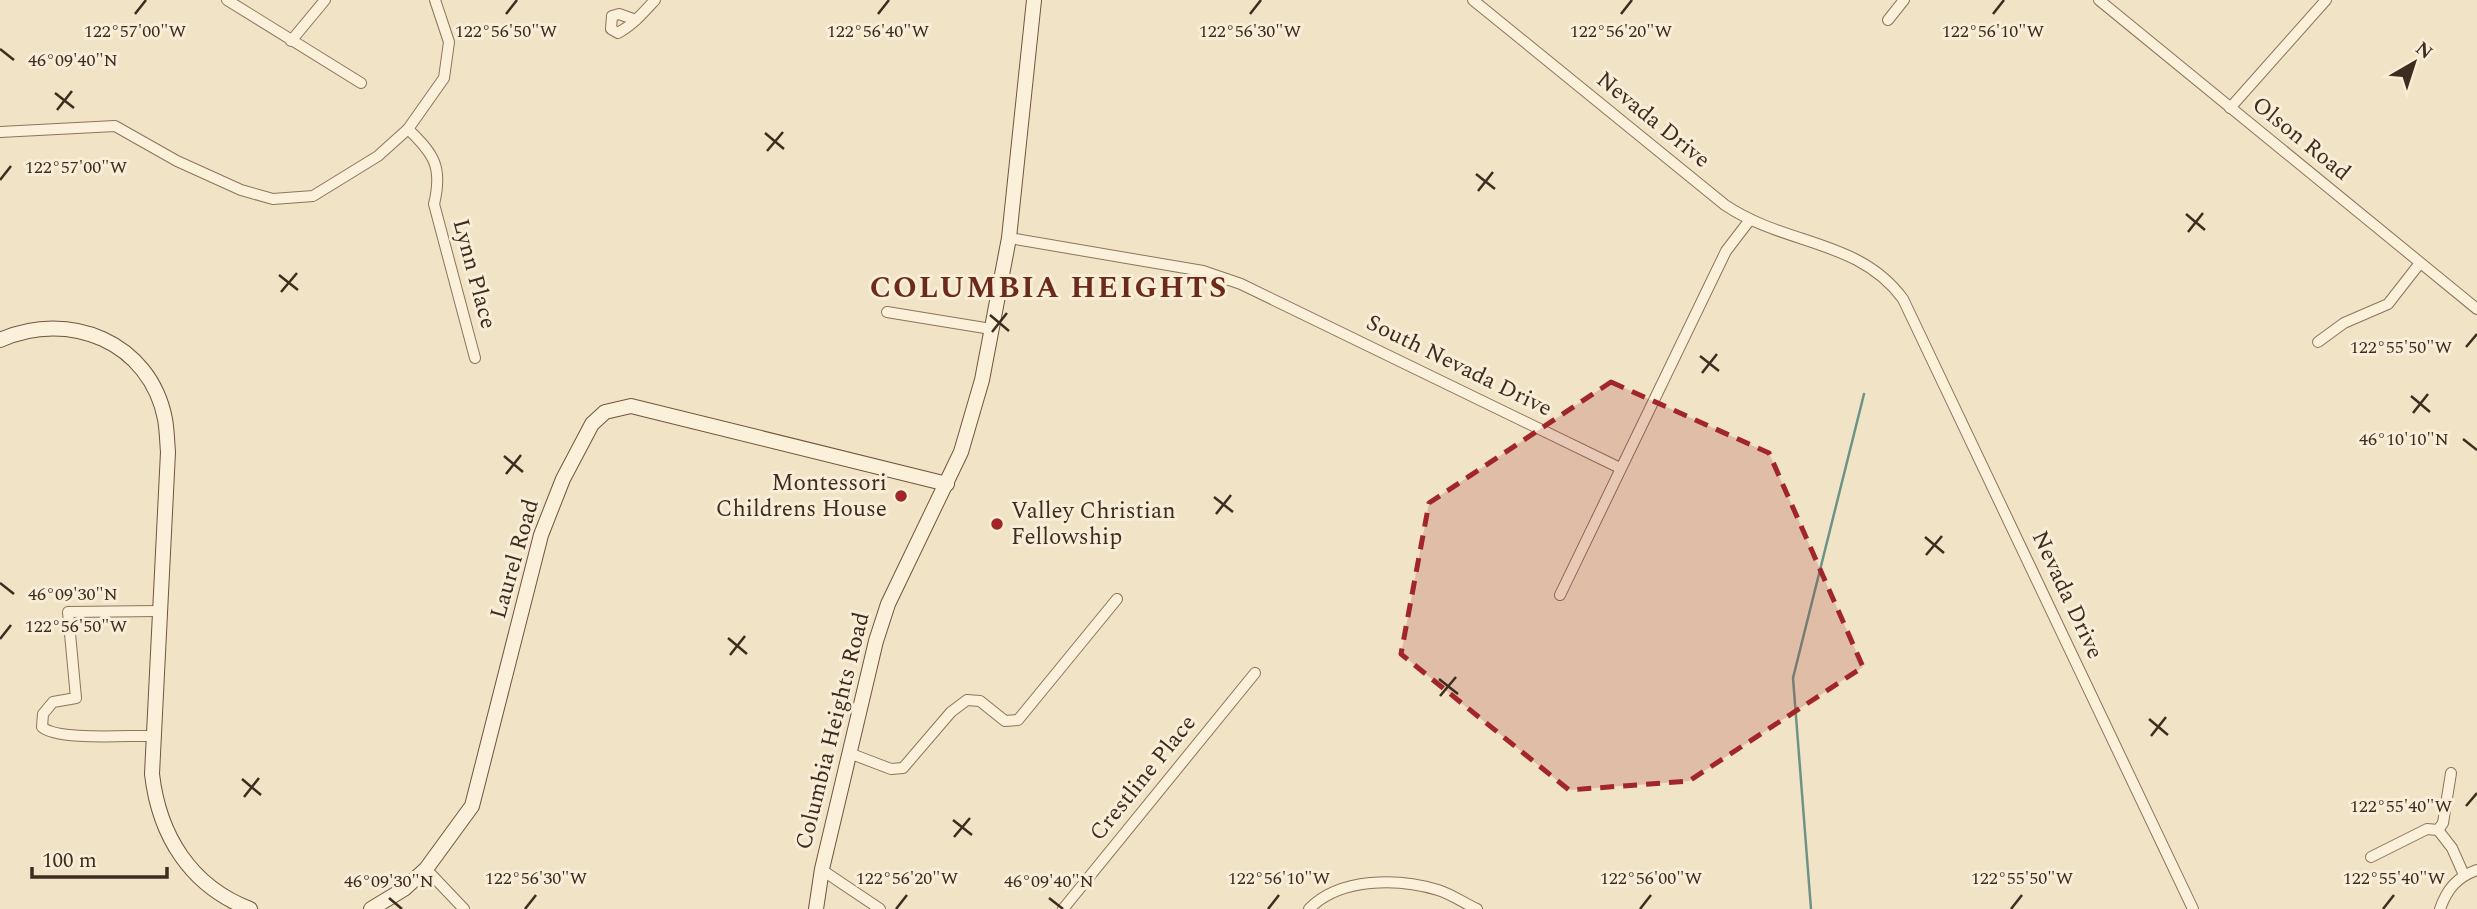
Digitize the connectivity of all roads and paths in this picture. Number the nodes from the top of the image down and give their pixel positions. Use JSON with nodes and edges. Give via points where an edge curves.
{"nodes":[{"id":1,"x":227,"y":0,"type":"edge"},
{"id":2,"x":325,"y":0,"type":"edge"},
{"id":3,"x":435,"y":0,"type":"edge"},
{"id":4,"x":655,"y":0,"type":"edge"},
{"id":5,"x":1034,"y":0,"type":"edge"},
{"id":6,"x":1473,"y":0,"type":"edge"},
{"id":7,"x":1904,"y":0,"type":"edge"},
{"id":8,"x":2099,"y":0,"type":"edge"},
{"id":9,"x":2326,"y":0,"type":"edge"},
{"id":10,"x":636,"y":20,"type":"dead end"},
{"id":11,"x":1888,"y":20,"type":"dead end"},
{"id":12,"x":290,"y":41,"type":"junction"},
{"id":13,"x":361,"y":83,"type":"dead end"},
{"id":14,"x":2231,"y":108,"type":"junction"},
{"id":15,"x":408,"y":129,"type":"junction"},
{"id":16,"x":0,"y":132,"type":"edge"},
{"id":17,"x":1749,"y":221,"type":"junction"},
{"id":18,"x":1009,"y":238,"type":"junction"},
{"id":19,"x":2420,"y":263,"type":"junction"},
{"id":20,"x":2475,"y":305,"type":"edge"},
{"id":21,"x":887,"y":312,"type":"dead end"},
{"id":22,"x":991,"y":329,"type":"junction"},
{"id":23,"x":0,"y":340,"type":"edge"},
{"id":24,"x":2318,"y":342,"type":"dead end"},
{"id":25,"x":475,"y":358,"type":"dead end"},
{"id":26,"x":1620,"y":468,"type":"junction"},
{"id":27,"x":947,"y":484,"type":"junction"},
{"id":28,"x":1560,"y":596,"type":"dead end"},
{"id":29,"x":1117,"y":599,"type":"dead end"},
{"id":30,"x":158,"y":611,"type":"junction"},
{"id":31,"x":1255,"y":673,"type":"dead end"},
{"id":32,"x":154,"y":736,"type":"junction"},
{"id":33,"x":849,"y":753,"type":"junction"},
{"id":34,"x":2451,"y":773,"type":"dead end"},
{"id":35,"x":2438,"y":830,"type":"junction"},
{"id":36,"x":2371,"y":858,"type":"dead end"},
{"id":37,"x":426,"y":869,"type":"junction"},
{"id":38,"x":822,"y":870,"type":"junction"},
{"id":39,"x":2477,"y":870,"type":"edge"},
{"id":40,"x":2464,"y":875,"type":"junction"},
{"id":41,"x":250,"y":909,"type":"edge"},
{"id":42,"x":371,"y":909,"type":"edge"},
{"id":43,"x":464,"y":909,"type":"edge"},
{"id":44,"x":816,"y":909,"type":"edge"},
{"id":45,"x":880,"y":909,"type":"edge"},
{"id":46,"x":1063,"y":909,"type":"edge"},
{"id":47,"x":1310,"y":909,"type":"edge"},
{"id":48,"x":1477,"y":909,"type":"edge"},
{"id":49,"x":2193,"y":909,"type":"edge"},
{"id":50,"x":2440,"y":909,"type":"edge"}],
"edges":[{"from":1,"to":12,"type":"street"},
{"from":2,"to":12,"type":"street"},
{"from":3,"to":15,"type":"street","via":[[449,41],[444,78]]},
{"from":4,"to":10,"type":"street"},
{"from":5,"to":18,"type":"street","name":"Columbia Heights Road"},
{"from":6,"to":17,"type":"street","name":"Nevada Drive"},
{"from":7,"to":11,"type":"street"},
{"from":8,"to":14,"type":"street","name":"Olson Road"},
{"from":9,"to":14,"type":"street"},
{"from":12,"to":13,"type":"street"},
{"from":14,"to":19,"type":"street","name":"Olson Road"},
{"from":15,"to":16,"type":"street","via":[[378,156],[313,197],[273,199],[177,161],[115,127]]},
{"from":15,"to":25,"type":"street","name":"Lynn Place","via":[[435,163],[439,181],[434,204]]},
{"from":17,"to":26,"type":"street","via":[[1726,251]]},
{"from":17,"to":49,"type":"street","name":"Nevada Drive","via":[[1872,267],[1903,299]]},
{"from":18,"to":22,"type":"street","name":"Columbia Heights Road"},
{"from":18,"to":26,"type":"street","name":"South Nevada Drive","via":[[1203,271],[1241,284]]},
{"from":19,"to":20,"type":"street","name":"Olson Road"},
{"from":19,"to":24,"type":"street","via":[[2388,304],[2344,323]]},
{"from":21,"to":22,"type":"street"},
{"from":22,"to":27,"type":"street","name":"Columbia Heights Road","via":[[969,429]]},
{"from":23,"to":30,"type":"street","via":[[18,332],[61,326],[88,331],[123,352],[150,381],[165,418],[168,452]]},
{"from":26,"to":28,"type":"street"},
{"from":27,"to":33,"type":"street","name":"Columbia Heights Road","via":[[888,604]]},
{"from":27,"to":37,"type":"street","name":"Laurel Road","via":[[631,406],[605,412],[592,424],[574,456],[541,535],[472,806]]},
{"from":29,"to":33,"type":"street","via":[[1018,720],[1005,721],[980,701],[967,700],[903,768],[891,769]]},
{"from":30,"to":32,"type":"street"},
{"from":30,"to":32,"type":"street","via":[[68,611],[76,698],[53,702],[43,714],[42,727],[79,734]]},
{"from":31,"to":46,"type":"street","name":"Crestline Place"},
{"from":32,"to":41,"type":"street","via":[[152,774],[163,827],[179,853],[208,884]]},
{"from":33,"to":38,"type":"street","name":"Columbia Heights Road"},
{"from":34,"to":35,"type":"street"},
{"from":35,"to":36,"type":"street","via":[[2427,829]]},
{"from":35,"to":40,"type":"street"},
{"from":37,"to":42,"type":"street","name":"Laurel Road"},
{"from":37,"to":43,"type":"street"},
{"from":38,"to":44,"type":"street","name":"Columbia Heights Road"},
{"from":38,"to":45,"type":"street"},
{"from":39,"to":40,"type":"street"},
{"from":40,"to":50,"type":"street","via":[[2447,891]]},
{"from":47,"to":48,"type":"street","via":[[1352,885],[1407,883],[1440,891]]}]}
